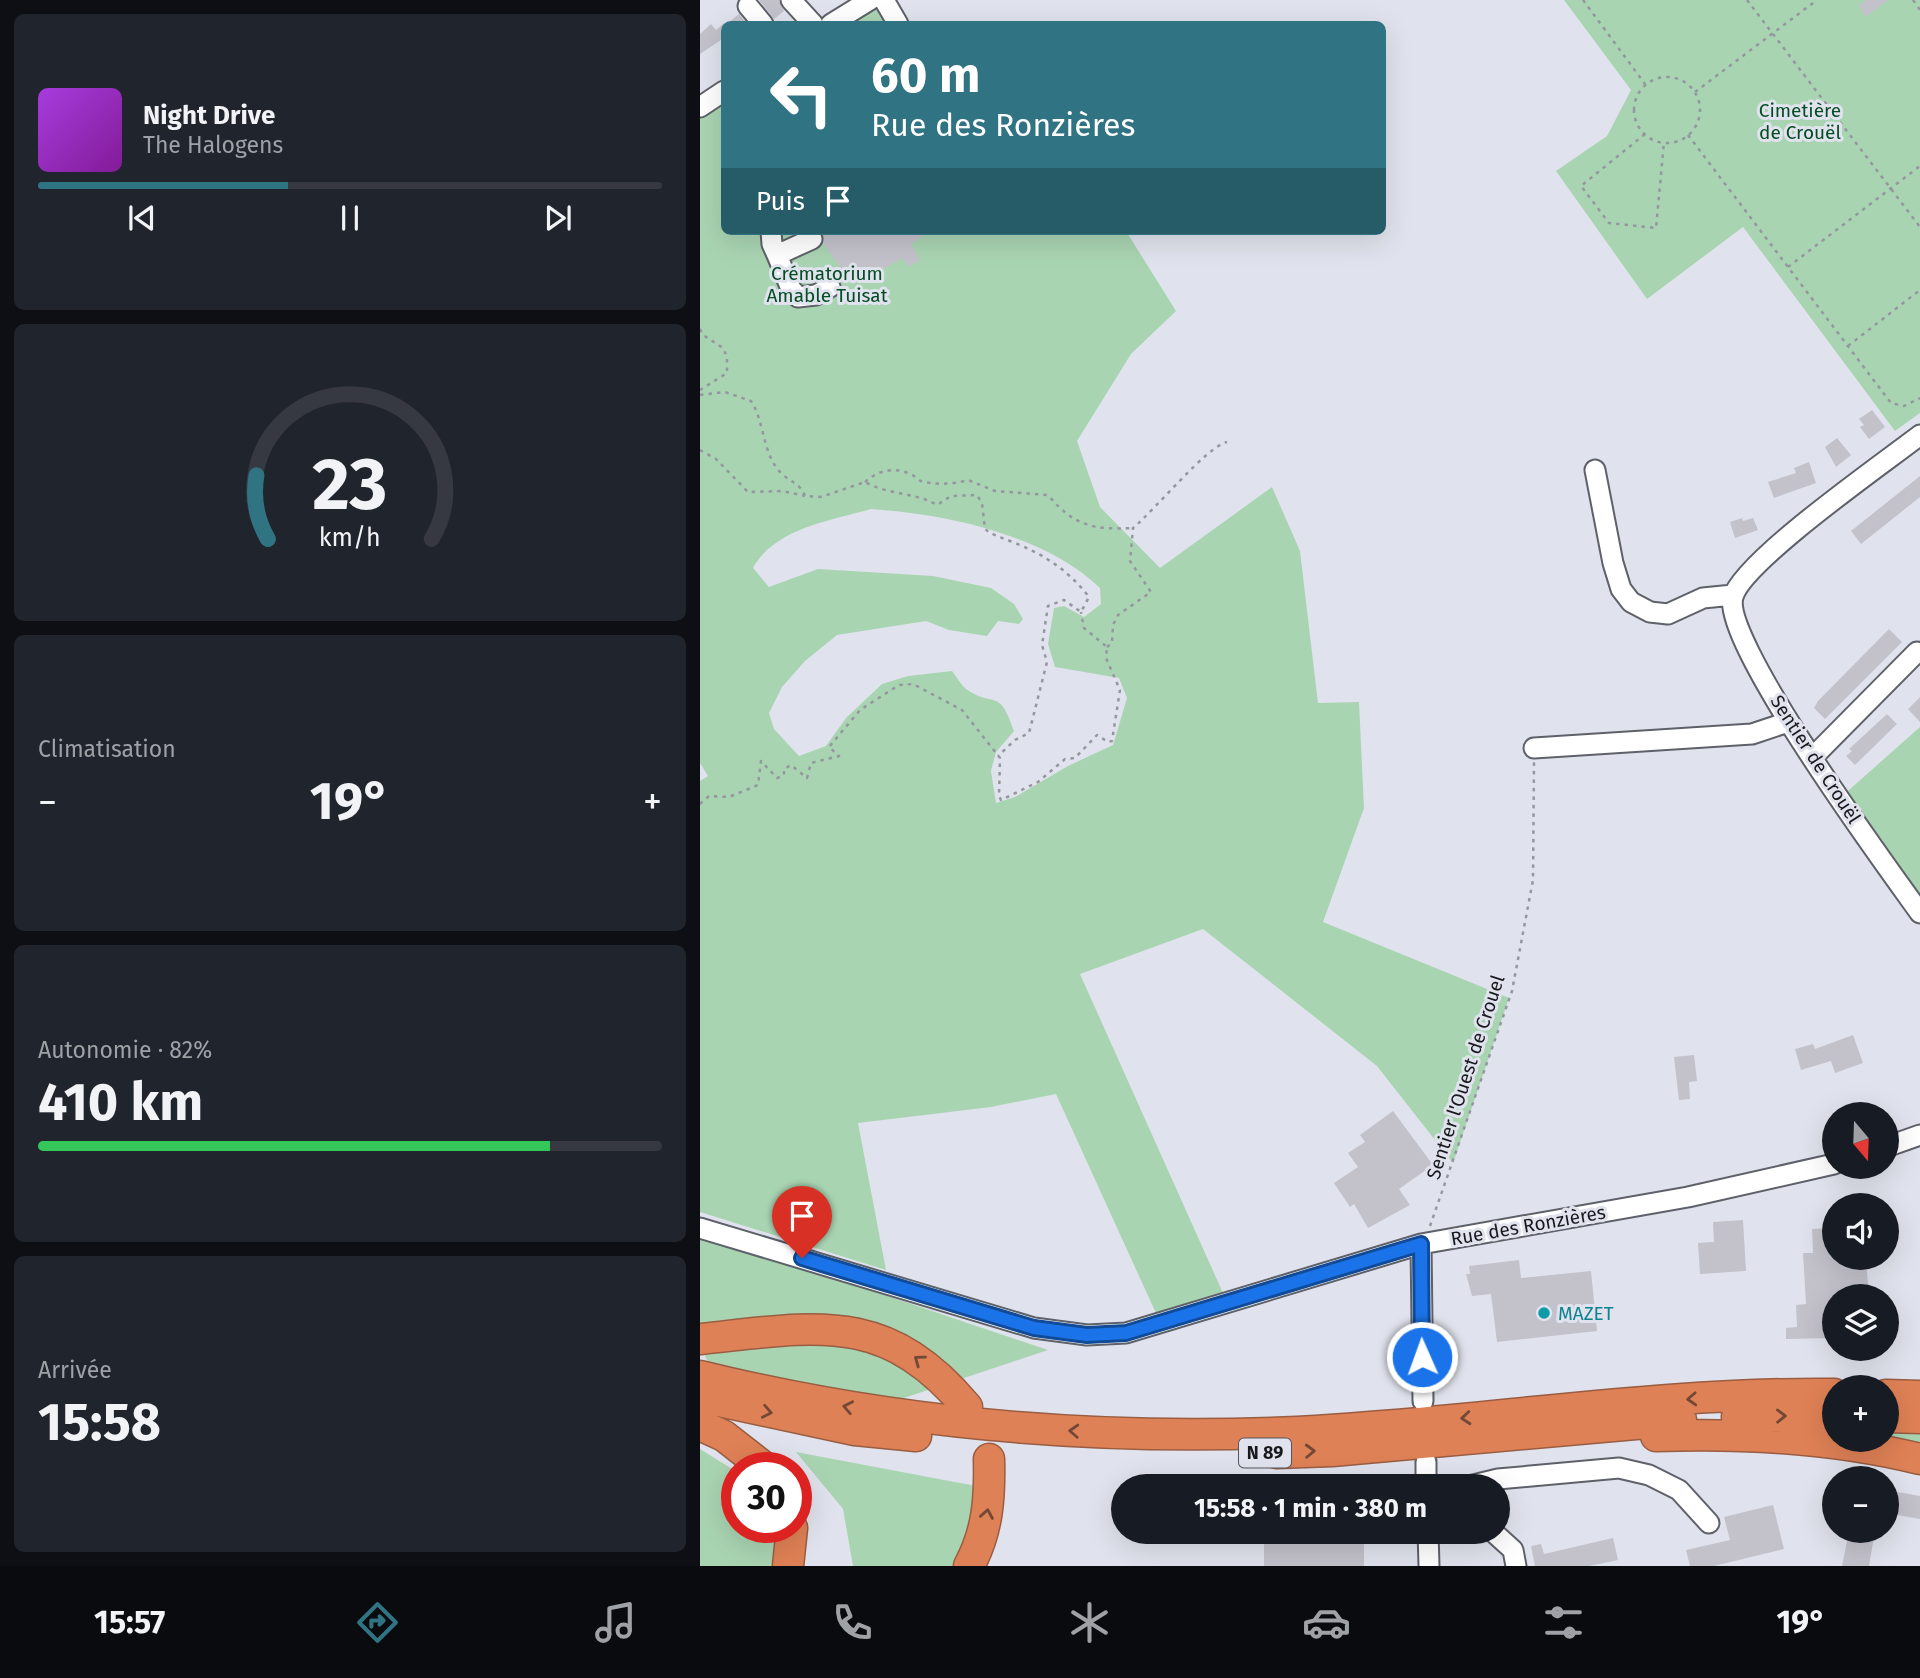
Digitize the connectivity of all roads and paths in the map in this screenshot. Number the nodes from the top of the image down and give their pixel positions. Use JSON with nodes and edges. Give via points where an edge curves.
{"nodes":[{"id":1,"x":791,"y":0,"type":"edge"},
{"id":2,"x":870,"y":0,"type":"edge"},
{"id":3,"x":884,"y":0,"type":"edge"},
{"id":4,"x":1583,"y":0,"type":"edge"},
{"id":5,"x":1747,"y":0,"type":"edge"},
{"id":6,"x":1817,"y":0,"type":"edge"},
{"id":7,"x":1913,"y":0,"type":"edge"},
{"id":8,"x":748,"y":6,"type":"dead end"},
{"id":9,"x":1920,"y":10,"type":"edge"},
{"id":10,"x":760,"y":21,"type":"edge"},
{"id":11,"x":810,"y":21,"type":"edge"},
{"id":12,"x":836,"y":21,"type":"edge"},
{"id":13,"x":896,"y":21,"type":"edge"},
{"id":14,"x":1772,"y":34,"type":"junction"},
{"id":15,"x":1645,"y":84,"type":"junction"},
{"id":16,"x":1695,"y":92,"type":"junction"},
{"id":17,"x":721,"y":94,"type":"edge"},
{"id":18,"x":700,"y":107,"type":"edge"},
{"id":19,"x":1645,"y":134,"type":"junction"},
{"id":20,"x":1688,"y":135,"type":"junction"},
{"id":21,"x":1664,"y":142,"type":"junction"},
{"id":22,"x":1920,"y":166,"type":"edge"},
{"id":23,"x":1890,"y":188,"type":"junction"},
{"id":24,"x":1920,"y":228,"type":"edge"},
{"id":25,"x":771,"y":235,"type":"edge"},
{"id":26,"x":812,"y":239,"type":"dead end"},
{"id":27,"x":777,"y":256,"type":"junction"},
{"id":28,"x":1788,"y":267,"type":"junction"},
{"id":29,"x":830,"y":287,"type":"dead end"},
{"id":30,"x":1920,"y":290,"type":"edge"},
{"id":31,"x":700,"y":329,"type":"edge"},
{"id":32,"x":1848,"y":345,"type":"junction"},
{"id":33,"x":700,"y":393,"type":"edge"},
{"id":34,"x":1920,"y":398,"type":"edge"},
{"id":35,"x":1920,"y":435,"type":"edge"},
{"id":36,"x":1227,"y":442,"type":"dead end"},
{"id":37,"x":700,"y":450,"type":"edge"},
{"id":38,"x":1595,"y":470,"type":"dead end"},
{"id":39,"x":864,"y":482,"type":"junction"},
{"id":40,"x":805,"y":496,"type":"junction"},
{"id":41,"x":1132,"y":528,"type":"junction"},
{"id":42,"x":1733,"y":595,"type":"junction"},
{"id":43,"x":1081,"y":612,"type":"junction"},
{"id":44,"x":1107,"y":647,"type":"junction"},
{"id":45,"x":1917,"y":652,"type":"dead end"},
{"id":46,"x":1788,"y":722,"type":"junction"},
{"id":47,"x":1534,"y":748,"type":"joint"},
{"id":48,"x":998,"y":755,"type":"junction"},
{"id":49,"x":1812,"y":758,"type":"junction"},
{"id":50,"x":700,"y":804,"type":"edge"},
{"id":51,"x":1920,"y":913,"type":"edge"},
{"id":52,"x":1920,"y":1135,"type":"edge"},
{"id":53,"x":1899,"y":1142,"type":"edge"},
{"id":54,"x":1822,"y":1167,"type":"edge"},
{"id":55,"x":700,"y":1228,"type":"edge"},
{"id":56,"x":1421,"y":1244,"type":"junction"},
{"id":57,"x":700,"y":1339,"type":"edge"},
{"id":58,"x":700,"y":1376,"type":"edge"},
{"id":59,"x":1920,"y":1393,"type":"edge"},
{"id":60,"x":1822,"y":1395,"type":"edge"},
{"id":61,"x":700,"y":1397,"type":"edge"},
{"id":62,"x":1899,"y":1399,"type":"edge"},
{"id":63,"x":1423,"y":1401,"type":"dead end"},
{"id":64,"x":967,"y":1407,"type":"dead end"},
{"id":65,"x":1899,"y":1408,"type":"edge"},
{"id":66,"x":1822,"y":1415,"type":"edge"},
{"id":67,"x":1920,"y":1418,"type":"edge"},
{"id":68,"x":700,"y":1425,"type":"edge"},
{"id":69,"x":1463,"y":1440,"type":"junction"},
{"id":70,"x":744,"y":1452,"type":"edge"},
{"id":71,"x":989,"y":1459,"type":"dead end"},
{"id":72,"x":1920,"y":1459,"type":"edge"},
{"id":73,"x":1426,"y":1462,"type":"dead end"},
{"id":74,"x":1426,"y":1474,"type":"edge"},
{"id":75,"x":1510,"y":1478,"type":"edge"},
{"id":76,"x":1709,"y":1523,"type":"dead end"},
{"id":77,"x":790,"y":1543,"type":"edge"},
{"id":78,"x":1428,"y":1544,"type":"edge"},
{"id":79,"x":1506,"y":1544,"type":"edge"},
{"id":80,"x":788,"y":1566,"type":"edge"},
{"id":81,"x":969,"y":1566,"type":"edge"},
{"id":82,"x":1429,"y":1566,"type":"edge"},
{"id":83,"x":1516,"y":1566,"type":"edge"}],
"edges":[{"from":1,"to":11,"type":"street"},
{"from":2,"to":12,"type":"street"},
{"from":3,"to":13,"type":"street"},
{"from":4,"to":15,"type":"path"},
{"from":5,"to":14,"type":"path"},
{"from":6,"to":14,"type":"path"},
{"from":7,"to":9,"type":"path"},
{"from":8,"to":10,"type":"street"},
{"from":14,"to":16,"type":"path"},
{"from":14,"to":23,"type":"path"},
{"from":15,"to":16,"type":"path","via":[[1670,77]]},
{"from":15,"to":19,"type":"path","via":[[1633,101],[1633,115]]},
{"from":16,"to":20,"type":"path","via":[[1700,120]]},
{"from":17,"to":18,"type":"street"},
{"from":19,"to":21,"type":"path"},
{"from":19,"to":21,"type":"path","via":[[1581,186],[1609,223],[1656,228]]},
{"from":20,"to":21,"type":"path"},
{"from":20,"to":28,"type":"path"},
{"from":22,"to":23,"type":"path"},
{"from":23,"to":24,"type":"path"},
{"from":23,"to":28,"type":"path"},
{"from":25,"to":27,"type":"street"},
{"from":26,"to":27,"type":"street"},
{"from":27,"to":29,"type":"street","via":[[798,297]]},
{"from":28,"to":32,"type":"path"},
{"from":30,"to":32,"type":"path"},
{"from":31,"to":33,"type":"path","via":[[723,348],[727,373]]},
{"from":32,"to":34,"type":"path","via":[[1891,403],[1904,406]]},
{"from":33,"to":40,"type":"path","via":[[725,392],[751,401],[772,460]]},
{"from":35,"to":42,"type":"street","via":[[1793,533]]},
{"from":36,"to":41,"type":"path","via":[[1193,468]]},
{"from":37,"to":40,"type":"path","via":[[716,459],[748,492]]},
{"from":38,"to":42,"type":"street","via":[[1612,563],[1620,589],[1631,602],[1650,612],[1668,614],[1703,598]]},
{"from":39,"to":40,"type":"path","via":[[821,497]]},
{"from":39,"to":41,"type":"path","via":[[874,474],[896,470],[921,482],[968,480],[995,491],[1048,495],[1060,509],[1094,528]]},
{"from":39,"to":43,"type":"path","via":[[884,492],[937,505],[951,496],[977,495],[985,529],[1066,570],[1083,589],[1089,597]]},
{"from":41,"to":44,"type":"path","via":[[1130,561],[1151,592],[1118,615]]},
{"from":42,"to":46,"type":"street","name":"Sentier de Crouël","via":[[1737,629]]},
{"from":43,"to":44,"type":"path","via":[[1084,628]]},
{"from":43,"to":48,"type":"path","via":[[1064,600],[1048,606],[1042,645],[1047,662],[1029,733]]},
{"from":44,"to":48,"type":"path","via":[[1106,658],[1120,690],[1112,741],[1097,735],[1075,758],[1004,800],[999,796]]},
{"from":45,"to":49,"type":"street"},
{"from":46,"to":47,"type":"street","via":[[1752,734]]},
{"from":46,"to":49,"type":"street","name":"Sentier de Crouël"},
{"from":47,"to":56,"type":"path","name":"Sentier l'Ouest de Crouel","via":[[1533,880],[1511,990]]},
{"from":48,"to":50,"type":"path","via":[[962,710],[913,684],[899,685],[860,710],[829,747],[839,756],[811,763],[807,778],[791,765],[777,778],[761,761],[758,785],[729,797],[709,796]]},
{"from":49,"to":51,"type":"street","name":"Sentier de Crouël"},
{"from":52,"to":53,"type":"street"},
{"from":54,"to":56,"type":"street","name":"Rue des Ronzières","via":[[1688,1197]]},
{"from":55,"to":56,"type":"street","name":"Rue des Ronzières","via":[[1034,1328],[1087,1335],[1126,1333]]},
{"from":56,"to":63,"type":"street"},
{"from":64,"to":57,"type":"highway","one_way":true,"via":[[917,1357],[861,1334],[831,1329]]},
{"from":60,"to":58,"type":"highway","number":"N 89","one_way":true,"via":[[1607,1404],[1299,1432],[1146,1434],[967,1423],[868,1410]]},
{"from":59,"to":62,"type":"highway"},
{"from":61,"to":69,"type":"highway","number":"N 89","one_way":true,"via":[[855,1430],[1075,1452],[1235,1454]]},
{"from":65,"to":67,"type":"highway"},
{"from":69,"to":66,"type":"highway","number":"N 89","one_way":true,"via":[[1656,1422]]},
{"from":68,"to":70,"type":"highway"},
{"from":69,"to":72,"type":"highway","via":[[1506,1445],[1612,1437],[1753,1435],[1823,1441]]},
{"from":81,"to":71,"type":"highway","one_way":true,"via":[[987,1518]]},
{"from":73,"to":74,"type":"street"},
{"from":75,"to":76,"type":"street","via":[[1619,1468],[1649,1475],[1679,1490]]},
{"from":77,"to":80,"type":"highway"},
{"from":78,"to":82,"type":"street"},
{"from":79,"to":83,"type":"street","via":[[1513,1550]]}]}
